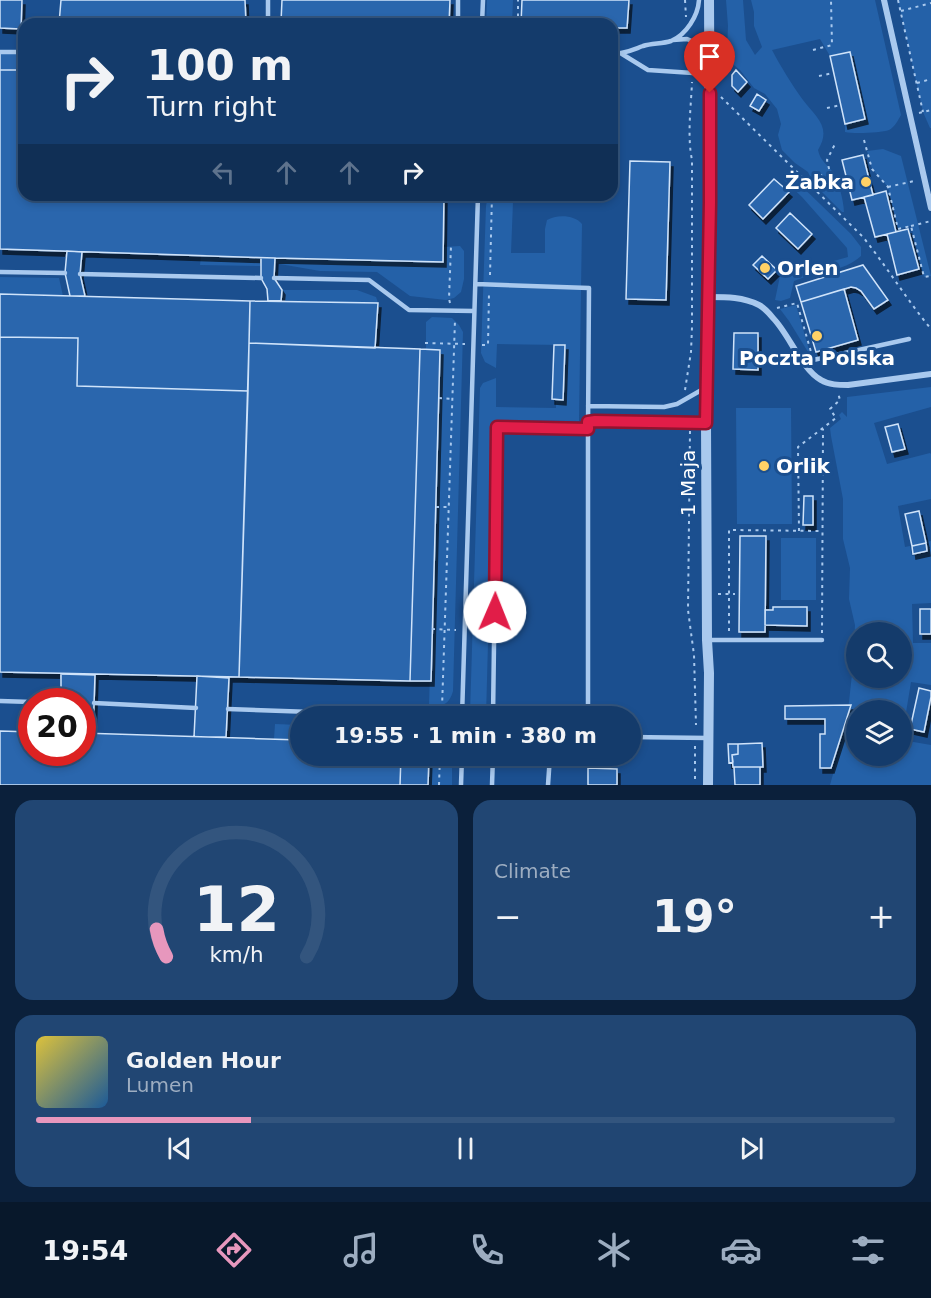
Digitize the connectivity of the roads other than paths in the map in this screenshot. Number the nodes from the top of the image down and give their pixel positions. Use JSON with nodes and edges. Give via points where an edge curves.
{"nodes":[{"id":1,"x":268,"y":0,"type":"edge"},
{"id":2,"x":458,"y":0,"type":"edge"},
{"id":3,"x":483,"y":0,"type":"edge"},
{"id":4,"x":699,"y":0,"type":"edge"},
{"id":5,"x":709,"y":0,"type":"edge"},
{"id":6,"x":884,"y":0,"type":"edge"},
{"id":7,"x":268,"y":18,"type":"edge"},
{"id":8,"x":458,"y":18,"type":"edge"},
{"id":9,"x":482,"y":18,"type":"edge"},
{"id":10,"x":673,"y":40,"type":"junction"},
{"id":11,"x":710,"y":50,"type":"junction"},
{"id":12,"x":0,"y":52,"type":"edge"},
{"id":13,"x":18,"y":52,"type":"edge"},
{"id":14,"x":618,"y":54,"type":"edge"},
{"id":15,"x":622,"y":54,"type":"junction"},
{"id":16,"x":710,"y":74,"type":"junction"},
{"id":17,"x":478,"y":201,"type":"edge"},
{"id":18,"x":931,"y":208,"type":"edge"},
{"id":19,"x":0,"y":272,"type":"edge"},
{"id":20,"x":65,"y":273,"type":"dead end"},
{"id":21,"x":80,"y":274,"type":"dead end"},
{"id":22,"x":261,"y":278,"type":"dead end"},
{"id":23,"x":274,"y":278,"type":"dead end"},
{"id":24,"x":476,"y":284,"type":"junction"},
{"id":25,"x":709,"y":297,"type":"junction"},
{"id":26,"x":474,"y":311,"type":"junction"},
{"id":27,"x":909,"y":339,"type":"dead end"},
{"id":28,"x":807,"y":362,"type":"junction"},
{"id":29,"x":931,"y":374,"type":"edge"},
{"id":30,"x":707,"y":386,"type":"junction"},
{"id":31,"x":588,"y":406,"type":"junction"},
{"id":32,"x":588,"y":422,"type":"junction"},
{"id":33,"x":706,"y":423,"type":"junction"},
{"id":34,"x":588,"y":429,"type":"junction"},
{"id":35,"x":707,"y":640,"type":"junction"},
{"id":36,"x":822,"y":640,"type":"road end"},
{"id":37,"x":0,"y":702,"type":"edge"},
{"id":38,"x":18,"y":702,"type":"edge"},
{"id":39,"x":96,"y":703,"type":"edge"},
{"id":40,"x":462,"y":706,"type":"edge"},
{"id":41,"x":493,"y":706,"type":"edge"},
{"id":42,"x":588,"y":706,"type":"edge"},
{"id":43,"x":195,"y":708,"type":"dead end"},
{"id":44,"x":228,"y":709,"type":"dead end"},
{"id":45,"x":290,"y":711,"type":"edge"},
{"id":46,"x":641,"y":737,"type":"edge"},
{"id":47,"x":709,"y":738,"type":"junction"},
{"id":48,"x":462,"y":766,"type":"edge"},
{"id":49,"x":493,"y":766,"type":"edge"},
{"id":50,"x":549,"y":766,"type":"edge"},
{"id":51,"x":461,"y":785,"type":"edge"},
{"id":52,"x":492,"y":785,"type":"edge"},
{"id":53,"x":548,"y":785,"type":"edge"},
{"id":54,"x":708,"y":785,"type":"edge"}],
"edges":[{"from":1,"to":7,"type":"lane"},
{"from":2,"to":8,"type":"lane"},
{"from":3,"to":9,"type":"lane"},
{"from":4,"to":10,"type":"lane","via":[[689,27]]},
{"from":5,"to":11,"type":"street","name":"1 Maja"},
{"from":6,"to":18,"type":"street"},
{"from":10,"to":11,"type":"lane","via":[[687,39]]},
{"from":10,"to":15,"type":"lane"},
{"from":11,"to":16,"type":"street","name":"1 Maja"},
{"from":12,"to":13,"type":"lane"},
{"from":14,"to":15,"type":"lane"},
{"from":15,"to":16,"type":"lane","via":[[648,70]]},
{"from":16,"to":25,"type":"street","name":"1 Maja"},
{"from":17,"to":24,"type":"lane"},
{"from":19,"to":20,"type":"lane"},
{"from":21,"to":22,"type":"lane"},
{"from":23,"to":26,"type":"lane","via":[[369,280],[409,310]]},
{"from":24,"to":26,"type":"lane"},
{"from":24,"to":31,"type":"lane","via":[[589,288]]},
{"from":25,"to":28,"type":"street","via":[[744,299],[760,306]]},
{"from":25,"to":30,"type":"street","name":"1 Maja"},
{"from":26,"to":40,"type":"lane"},
{"from":27,"to":28,"type":"lane"},
{"from":28,"to":29,"type":"street","via":[[820,380],[837,385]]},
{"from":30,"to":31,"type":"lane","via":[[677,404],[664,407]]},
{"from":30,"to":33,"type":"street","name":"1 Maja"},
{"from":31,"to":32,"type":"lane"},
{"from":32,"to":33,"type":"lane"},
{"from":32,"to":34,"type":"lane"},
{"from":33,"to":35,"type":"street","name":"1 Maja"},
{"from":34,"to":41,"type":"lane","via":[[497,427]]},
{"from":34,"to":42,"type":"lane"},
{"from":35,"to":36,"type":"lane"},
{"from":35,"to":47,"type":"street","name":"1 Maja"},
{"from":37,"to":38,"type":"lane"},
{"from":39,"to":43,"type":"lane"},
{"from":44,"to":45,"type":"lane"},
{"from":46,"to":47,"type":"lane"},
{"from":47,"to":54,"type":"street","name":"1 Maja"},
{"from":48,"to":51,"type":"lane"},
{"from":49,"to":52,"type":"lane"},
{"from":50,"to":53,"type":"lane"}]}
